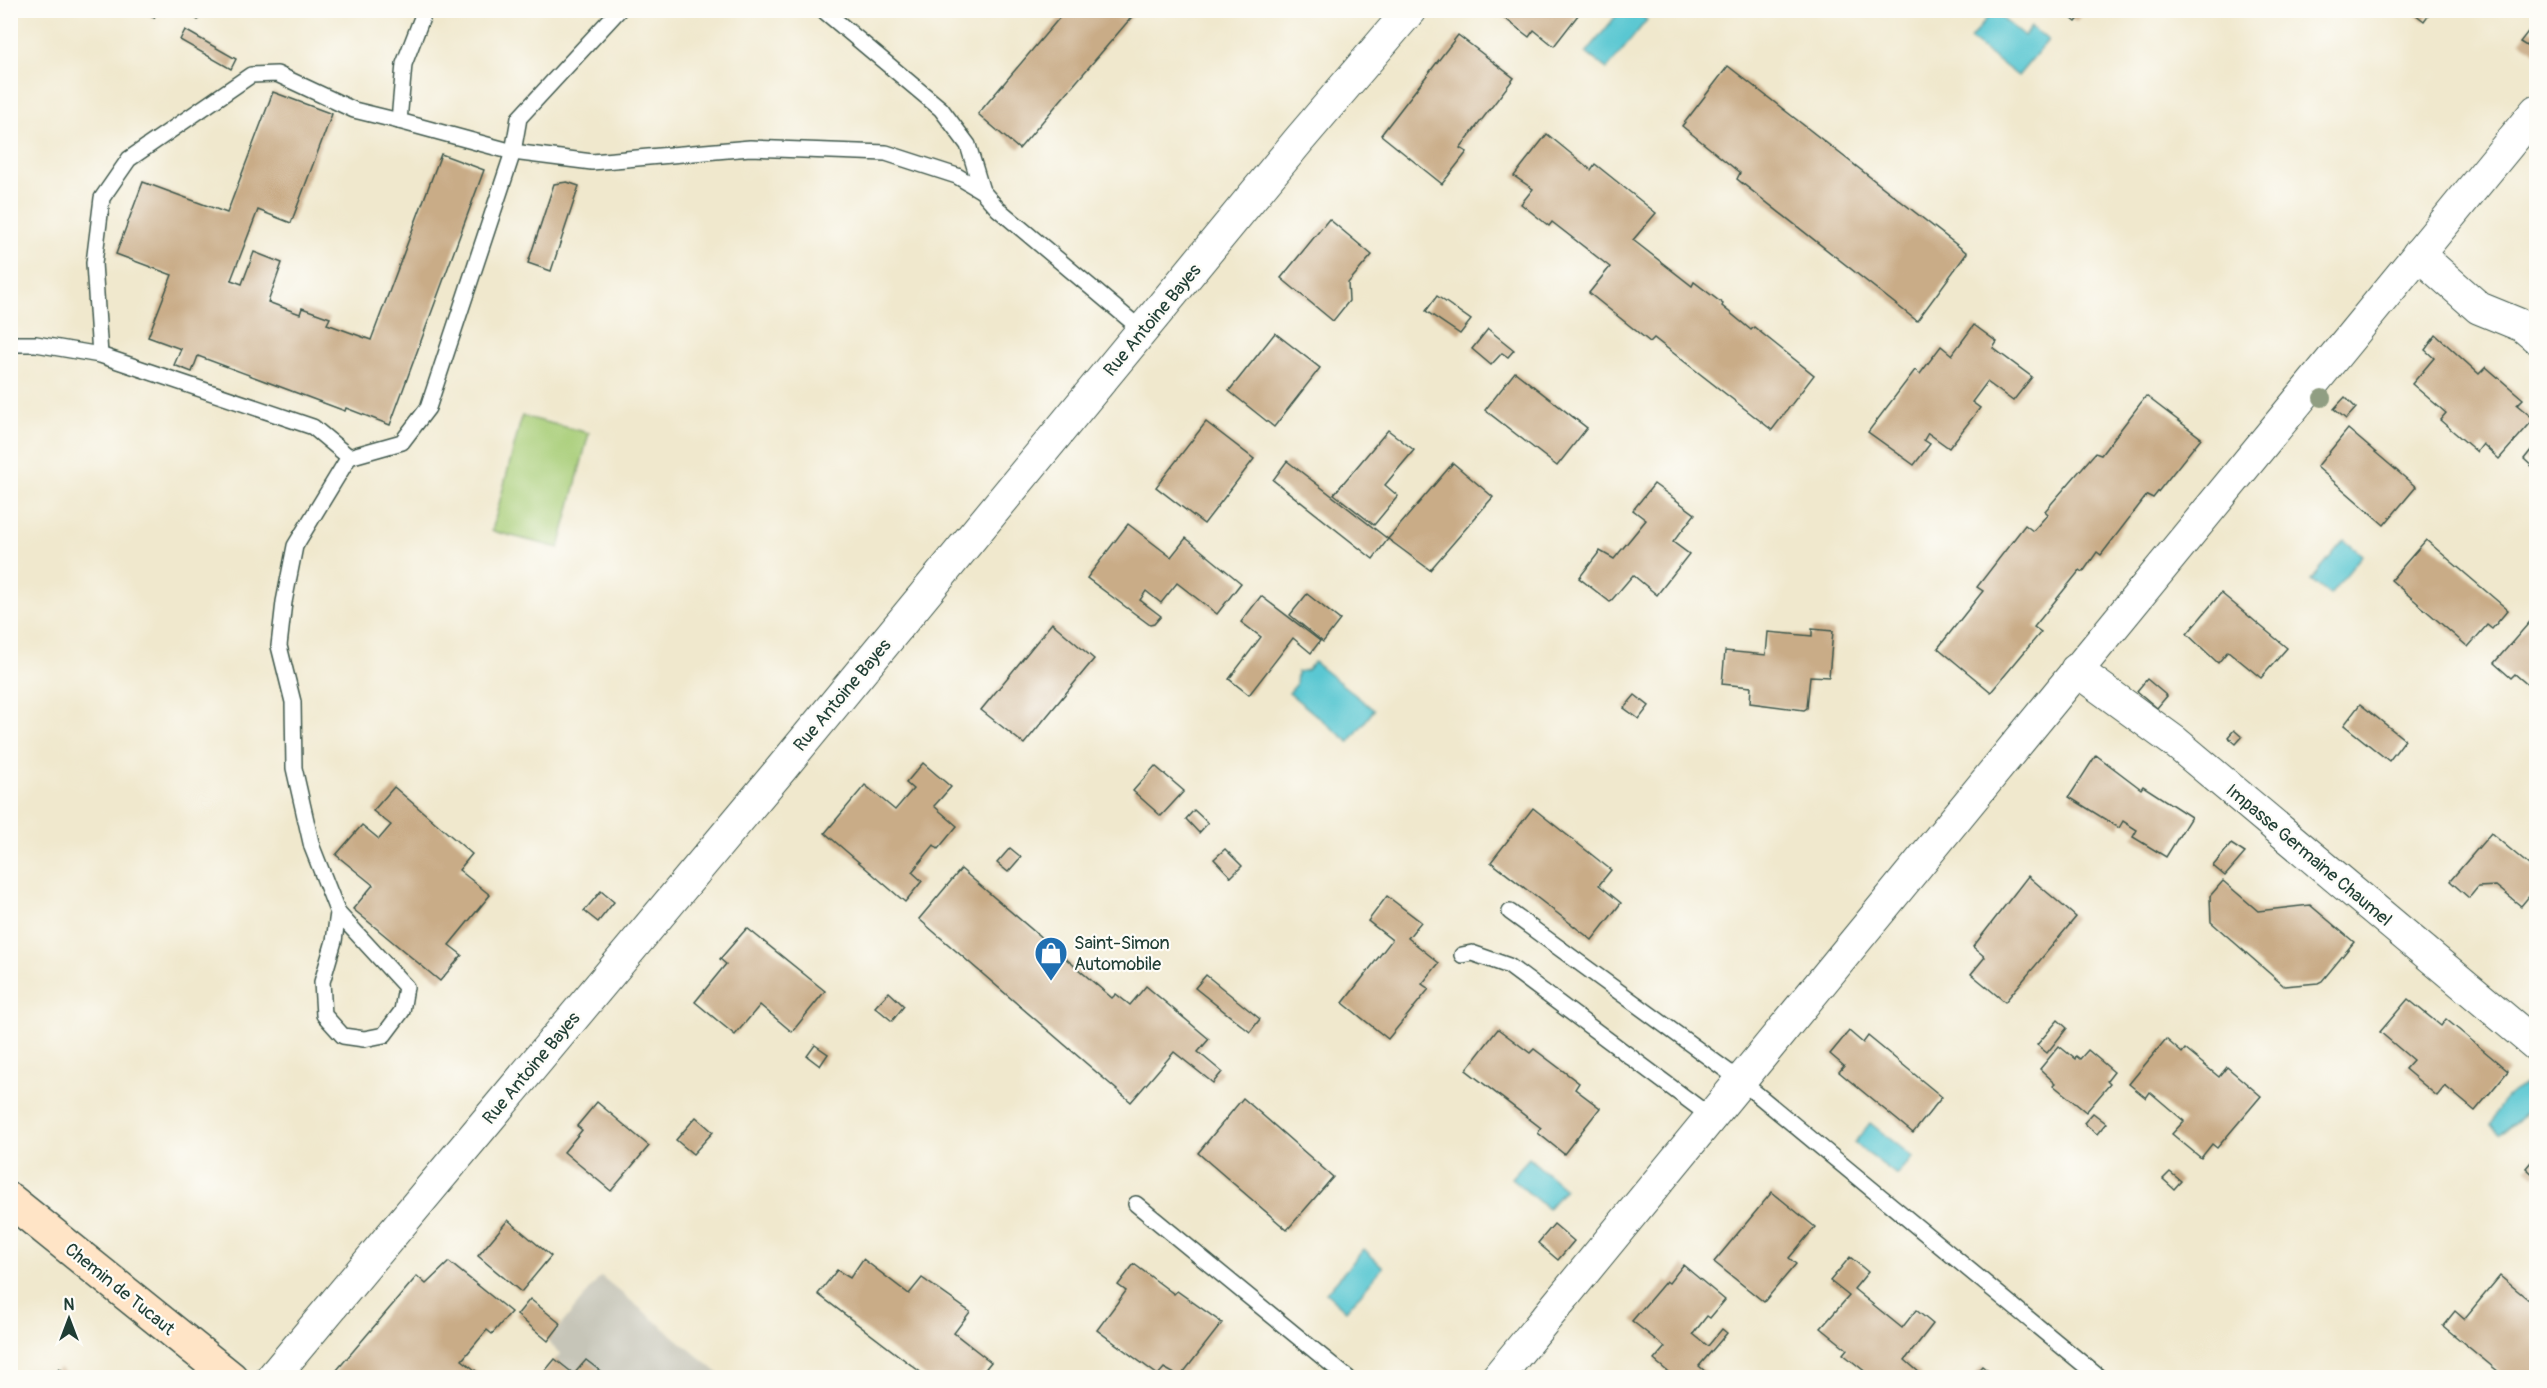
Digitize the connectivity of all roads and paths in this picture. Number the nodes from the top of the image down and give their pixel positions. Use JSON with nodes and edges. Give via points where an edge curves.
{"nodes":[{"id":1,"x":425,"y":10,"type":"edge"},
{"id":2,"x":619,"y":10,"type":"edge"},
{"id":3,"x":823,"y":10,"type":"edge"},
{"id":4,"x":1410,"y":10,"type":"edge"},
{"id":5,"x":2536,"y":111,"type":"edge"},
{"id":6,"x":399,"y":121,"type":"junction"},
{"id":7,"x":513,"y":152,"type":"junction"},
{"id":8,"x":982,"y":191,"type":"junction"},
{"id":9,"x":2418,"y":254,"type":"junction"},
{"id":10,"x":1143,"y":331,"type":"junction"},
{"id":11,"x":2536,"y":337,"type":"edge"},
{"id":12,"x":10,"y":344,"type":"edge"},
{"id":13,"x":100,"y":355,"type":"junction"},
{"id":14,"x":349,"y":457,"type":"junction"},
{"id":15,"x":2076,"y":670,"type":"junction"},
{"id":16,"x":1510,"y":912,"type":"dead end"},
{"id":17,"x":338,"y":913,"type":"junction"},
{"id":18,"x":1462,"y":955,"type":"dead end"},
{"id":19,"x":2536,"y":1045,"type":"edge"},
{"id":20,"x":1741,"y":1081,"type":"junction"},
{"id":21,"x":1711,"y":1117,"type":"junction"},
{"id":22,"x":10,"y":1200,"type":"edge"},
{"id":23,"x":1136,"y":1204,"type":"dead end"},
{"id":24,"x":231,"y":1377,"type":"edge"},
{"id":25,"x":272,"y":1377,"type":"edge"},
{"id":26,"x":1348,"y":1377,"type":"edge"},
{"id":27,"x":1497,"y":1377,"type":"edge"},
{"id":28,"x":2100,"y":1377,"type":"edge"}],
"edges":[{"from":1,"to":6,"type":"lane","via":[[404,64]]},
{"from":2,"to":7,"type":"lane","via":[[519,118]]},
{"from":3,"to":8,"type":"lane","via":[[941,109],[968,145]]},
{"from":4,"to":10,"type":"street","name":"Rue Antoine Bayes"},
{"from":5,"to":9,"type":"street"},
{"from":6,"to":7,"type":"lane"},
{"from":6,"to":13,"type":"lane","via":[[354,110],[277,74],[251,75],[129,159],[102,198],[94,263]]},
{"from":7,"to":8,"type":"lane","via":[[592,162],[750,148],[886,153],[957,176]]},
{"from":7,"to":14,"type":"lane","via":[[428,408],[402,442]]},
{"from":8,"to":10,"type":"lane","via":[[998,209]]},
{"from":9,"to":11,"type":"street","via":[[2479,308],[2523,326]]},
{"from":9,"to":15,"type":"street"},
{"from":10,"to":25,"type":"street","name":"Rue Antoine Bayes"},
{"from":12,"to":13,"type":"lane","via":[[36,344]]},
{"from":13,"to":14,"type":"lane","via":[[313,427]]},
{"from":14,"to":17,"type":"lane","via":[[295,546],[279,646],[293,702],[294,768],[312,847]]},
{"from":15,"to":19,"type":"street","name":"Impasse Germaine Chaumel","via":[[2175,742]]},
{"from":15,"to":20,"type":"street"},
{"from":16,"to":20,"type":"lane"},
{"from":17,"to":17,"type":"lane","via":[[406,987],[402,1011],[384,1035],[364,1039],[343,1036],[324,1015],[322,982]]},
{"from":18,"to":21,"type":"lane","via":[[1472,953],[1509,966]]},
{"from":20,"to":21,"type":"street"},
{"from":20,"to":28,"type":"lane"},
{"from":21,"to":27,"type":"street"},
{"from":22,"to":24,"type":"main road","name":"Chemin de Tucaut"},
{"from":23,"to":26,"type":"lane"}]}
